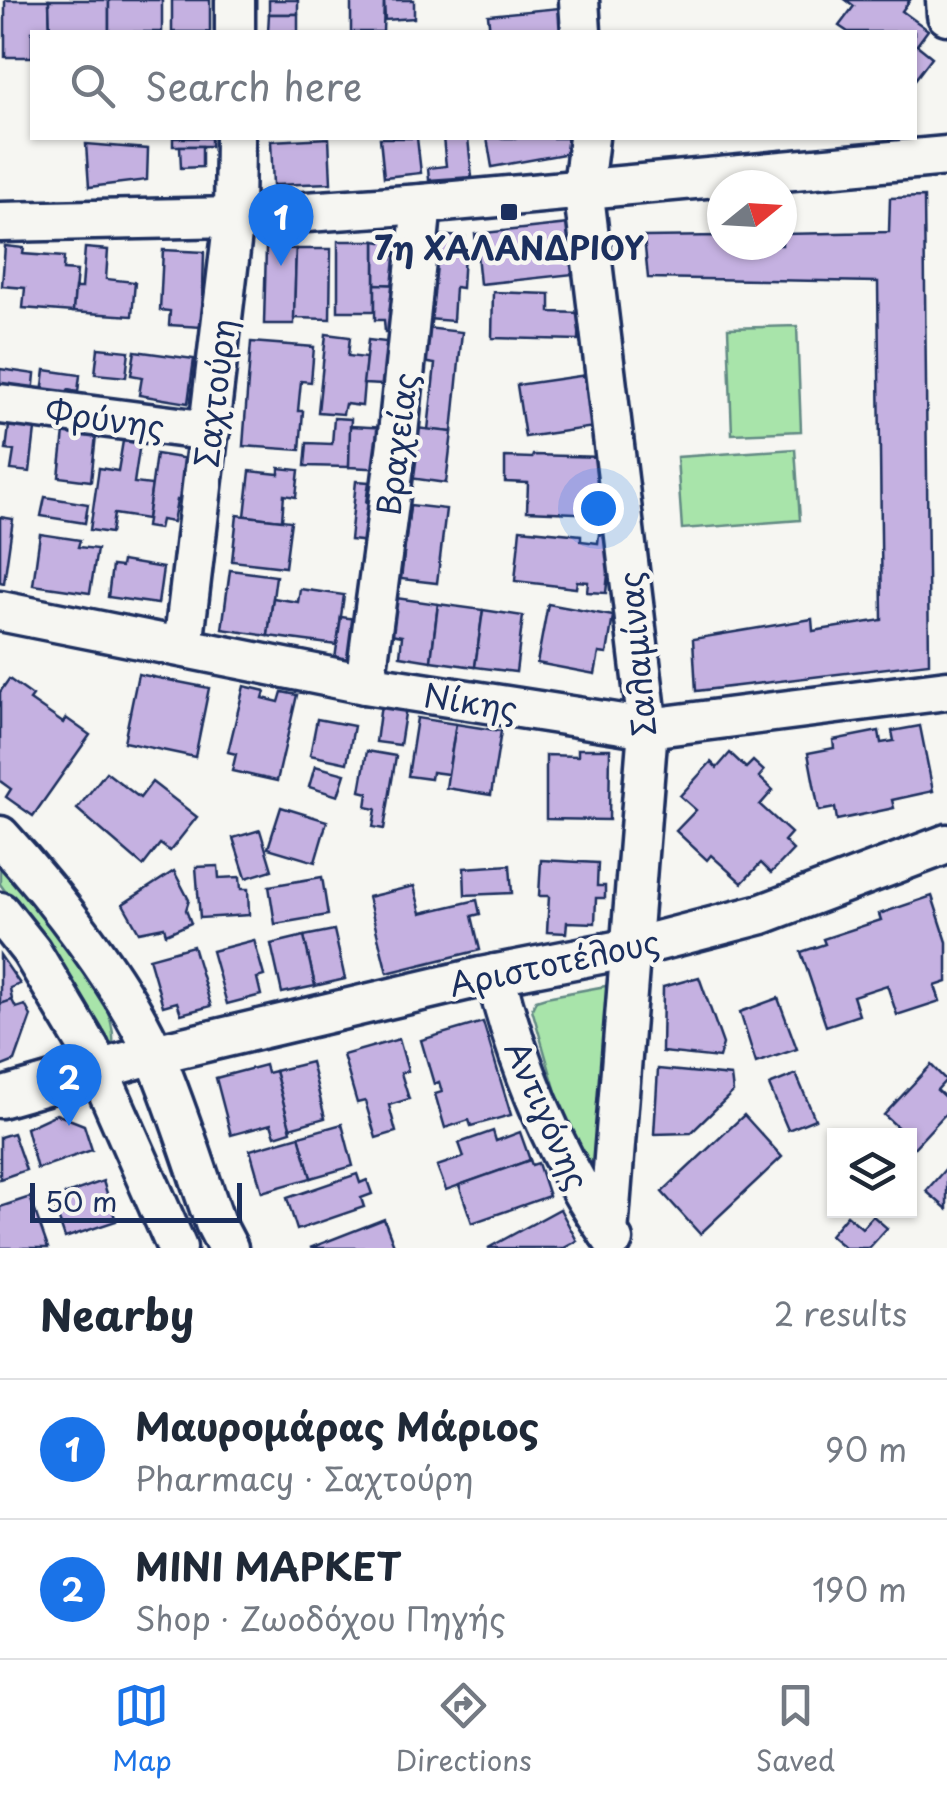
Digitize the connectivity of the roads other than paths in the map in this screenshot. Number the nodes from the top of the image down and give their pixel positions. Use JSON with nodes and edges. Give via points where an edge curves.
{"nodes":[{"id":1,"x":235,"y":0,"type":"edge"},
{"id":2,"x":579,"y":0,"type":"edge"},
{"id":3,"x":946,"y":0,"type":"edge"},
{"id":4,"x":947,"y":14,"type":"edge"},
{"id":5,"x":235,"y":30,"type":"edge"},
{"id":6,"x":581,"y":30,"type":"edge"},
{"id":7,"x":235,"y":140,"type":"edge"},
{"id":8,"x":589,"y":140,"type":"edge"},
{"id":9,"x":947,"y":156,"type":"edge"},
{"id":10,"x":583,"y":187,"type":"junction"},
{"id":11,"x":422,"y":204,"type":"junction"},
{"id":12,"x":234,"y":217,"type":"junction"},
{"id":13,"x":0,"y":222,"type":"edge"},
{"id":14,"x":0,"y":404,"type":"edge"},
{"id":15,"x":210,"y":432,"type":"junction"},
{"id":16,"x":0,"y":611,"type":"edge"},
{"id":17,"x":183,"y":647,"type":"junction"},
{"id":18,"x":365,"y":684,"type":"junction"},
{"id":19,"x":947,"y":690,"type":"edge"},
{"id":20,"x":648,"y":728,"type":"junction"},
{"id":21,"x":0,"y":836,"type":"edge"},
{"id":22,"x":947,"y":844,"type":"edge"},
{"id":23,"x":0,"y":912,"type":"edge"},
{"id":24,"x":630,"y":948,"type":"junction"},
{"id":25,"x":495,"y":974,"type":"junction"},
{"id":26,"x":154,"y":1054,"type":"junction"},
{"id":27,"x":99,"y":1068,"type":"junction"},
{"id":28,"x":0,"y":1098,"type":"edge"},
{"id":29,"x":222,"y":1235,"type":"edge"},
{"id":30,"x":614,"y":1240,"type":"edge"},
{"id":31,"x":164,"y":1245,"type":"edge"}],
"edges":[{"from":1,"to":5,"type":"street"},
{"from":2,"to":6,"type":"street"},
{"from":3,"to":4,"type":"street"},
{"from":7,"to":12,"type":"street","name":"Σαχτούρη"},
{"from":8,"to":10,"type":"street","name":"Σαλαμίνας"},
{"from":9,"to":10,"type":"street"},
{"from":10,"to":11,"type":"street"},
{"from":10,"to":20,"type":"street","name":"Σαλαμίνας"},
{"from":11,"to":12,"type":"street"},
{"from":11,"to":18,"type":"street","name":"Βραχείας"},
{"from":12,"to":13,"type":"street"},
{"from":12,"to":15,"type":"street","name":"Σαχτούρη"},
{"from":14,"to":15,"type":"street","name":"Φρύνης"},
{"from":15,"to":17,"type":"street","name":"Σαχτούρη"},
{"from":16,"to":17,"type":"street","name":"Νίκης"},
{"from":17,"to":18,"type":"street","name":"Νίκης"},
{"from":18,"to":20,"type":"street","name":"Νίκης"},
{"from":19,"to":20,"type":"street","name":"Νίκης"},
{"from":20,"to":24,"type":"street","name":"Σαλαμίνας"},
{"from":21,"to":26,"type":"street","via":[[88,946]]},
{"from":22,"to":24,"type":"street","name":"Αριστοτέλους","via":[[762,914]]},
{"from":23,"to":27,"type":"street"},
{"from":24,"to":25,"type":"street","name":"Αριστοτέλους"},
{"from":24,"to":30,"type":"street","name":"Σαλαμίνας"},
{"from":25,"to":26,"type":"street","name":"Αριστοτέλους"},
{"from":25,"to":30,"type":"street","name":"Αντιγόνης","via":[[540,1112],[570,1176]]},
{"from":26,"to":27,"type":"street","name":"Αριστοτέλους"},
{"from":26,"to":29,"type":"street"},
{"from":27,"to":28,"type":"street","name":"Αριστοτέλους"},
{"from":27,"to":31,"type":"street"},
{"from":29,"to":31,"type":"street"}]}
